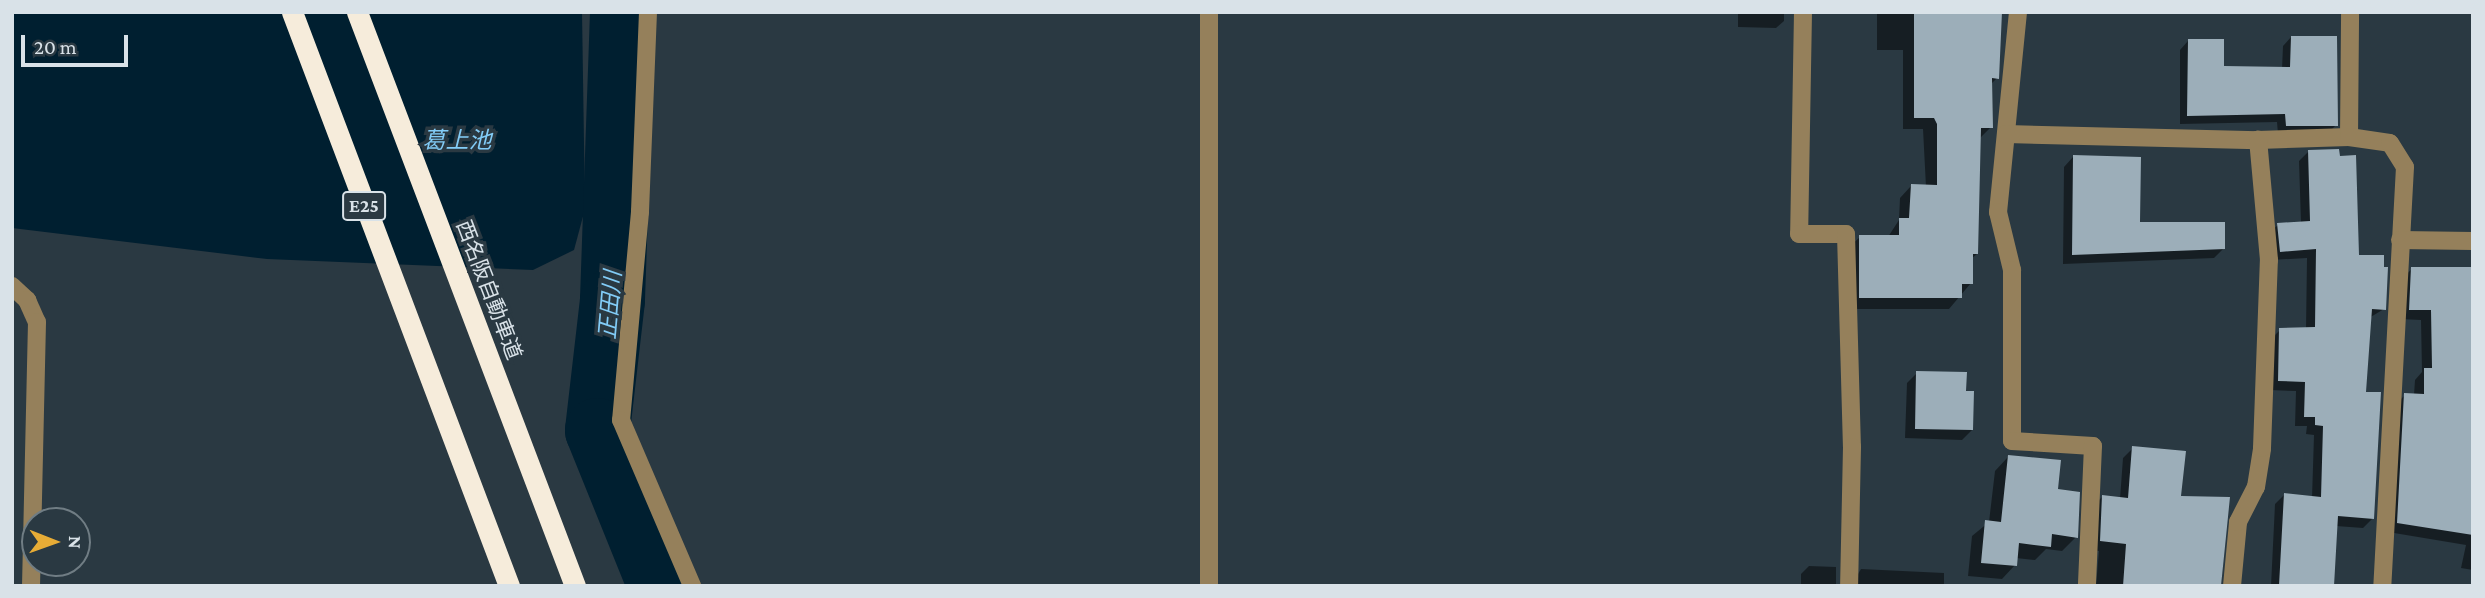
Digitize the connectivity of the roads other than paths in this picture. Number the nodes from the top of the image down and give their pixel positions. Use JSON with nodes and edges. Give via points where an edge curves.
{"nodes":[{"id":1,"x":292,"y":12,"type":"edge"},
{"id":2,"x":357,"y":12,"type":"edge"},
{"id":3,"x":648,"y":12,"type":"edge"},
{"id":4,"x":1209,"y":12,"type":"edge"},
{"id":5,"x":1803,"y":12,"type":"edge"},
{"id":6,"x":2018,"y":12,"type":"edge"},
{"id":7,"x":2350,"y":12,"type":"edge"},
{"id":8,"x":2006,"y":134,"type":"junction"},
{"id":9,"x":2349,"y":137,"type":"junction"},
{"id":10,"x":2258,"y":140,"type":"junction"},
{"id":11,"x":2400,"y":240,"type":"junction"},
{"id":12,"x":2473,"y":241,"type":"edge"},
{"id":13,"x":12,"y":286,"type":"edge"},
{"id":14,"x":31,"y":586,"type":"edge"},
{"id":15,"x":509,"y":586,"type":"edge"},
{"id":16,"x":575,"y":586,"type":"edge"},
{"id":17,"x":692,"y":586,"type":"edge"},
{"id":18,"x":1209,"y":586,"type":"edge"},
{"id":19,"x":1849,"y":586,"type":"edge"},
{"id":20,"x":2087,"y":586,"type":"edge"},
{"id":21,"x":2232,"y":586,"type":"edge"},
{"id":22,"x":2382,"y":586,"type":"edge"}],
"edges":[{"from":1,"to":15,"type":"highway","number":"E25"},
{"from":2,"to":16,"type":"highway","name":"西名阪自動車道"},
{"from":3,"to":17,"type":"street","via":[[640,212],[621,420]]},
{"from":4,"to":18,"type":"street"},
{"from":5,"to":19,"type":"street","via":[[1799,234],[1846,234]]},
{"from":6,"to":8,"type":"street"},
{"from":7,"to":9,"type":"street"},
{"from":8,"to":10,"type":"street"},
{"from":8,"to":20,"type":"street","via":[[1998,212],[2012,270],[2012,441],[2093,446]]},
{"from":9,"to":10,"type":"street"},
{"from":9,"to":11,"type":"street","via":[[2389,143],[2405,167]]},
{"from":10,"to":21,"type":"street","via":[[2269,260],[2262,448],[2256,487],[2238,522]]},
{"from":11,"to":12,"type":"street"},
{"from":11,"to":22,"type":"street"},
{"from":13,"to":14,"type":"street","via":[[27,300],[37,322]]}]}
